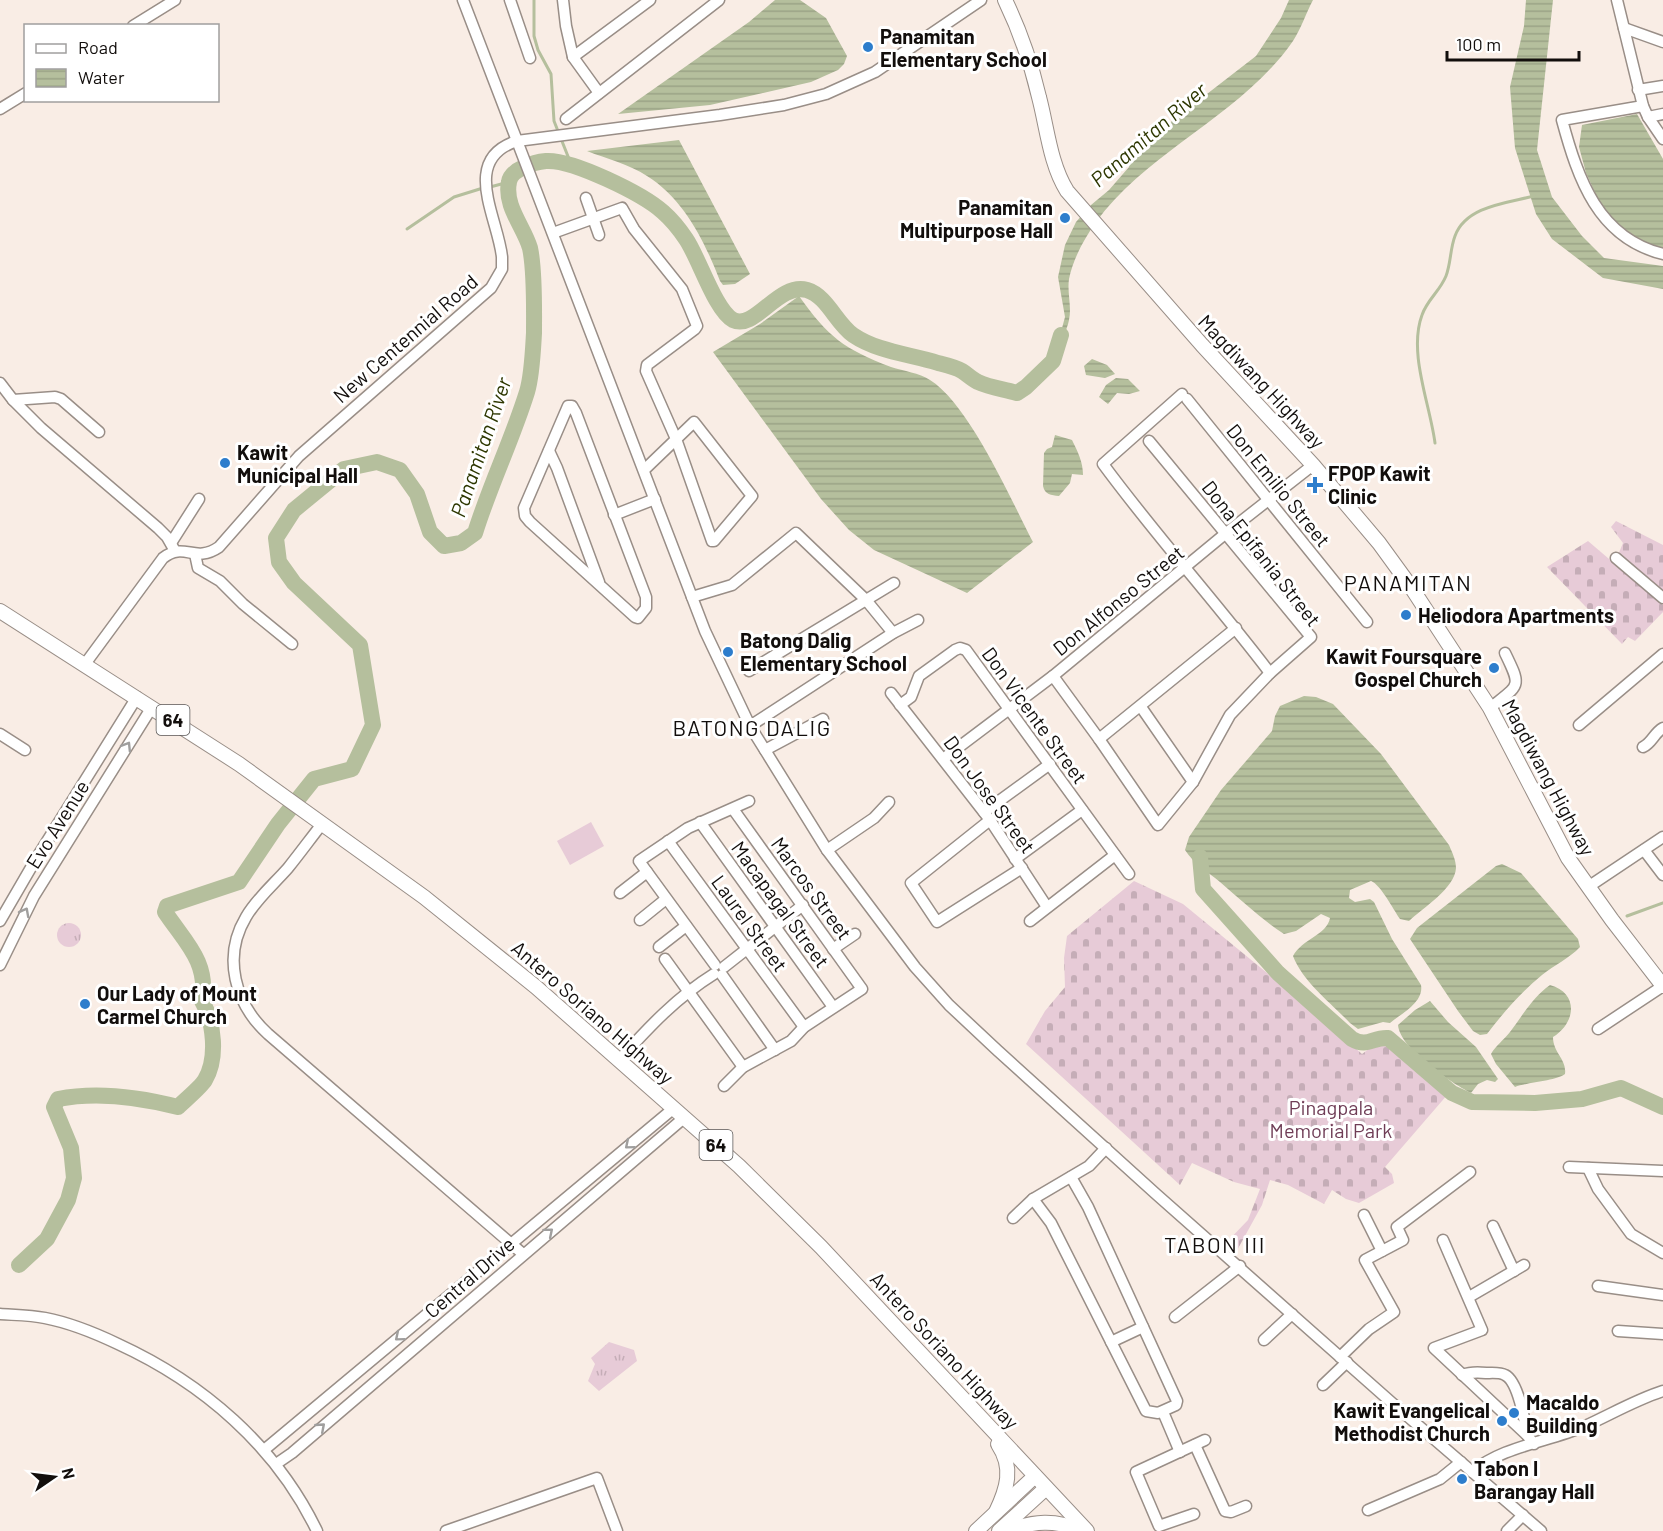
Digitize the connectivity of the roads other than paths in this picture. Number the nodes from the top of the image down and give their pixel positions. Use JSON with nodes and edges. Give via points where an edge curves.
{"nodes":[{"id":1,"x":175,"y":0,"type":"edge"},
{"id":2,"x":463,"y":0,"type":"edge"},
{"id":3,"x":510,"y":0,"type":"edge"},
{"id":4,"x":564,"y":0,"type":"edge"},
{"id":5,"x":650,"y":0,"type":"edge"},
{"id":6,"x":719,"y":0,"type":"edge"},
{"id":7,"x":981,"y":0,"type":"edge"},
{"id":8,"x":1005,"y":0,"type":"edge"},
{"id":9,"x":1617,"y":0,"type":"edge"},
{"id":10,"x":137,"y":24,"type":"edge"},
{"id":11,"x":1624,"y":28,"type":"junction"},
{"id":12,"x":1663,"y":42,"type":"edge"},
{"id":13,"x":530,"y":57,"type":"dead end"},
{"id":14,"x":573,"y":57,"type":"junction"},
{"id":15,"x":1663,"y":86,"type":"edge"},
{"id":16,"x":1638,"y":90,"type":"junction"},
{"id":17,"x":599,"y":93,"type":"junction"},
{"id":18,"x":24,"y":94,"type":"edge"},
{"id":19,"x":1643,"y":106,"type":"junction"},
{"id":20,"x":0,"y":109,"type":"edge"},
{"id":21,"x":1663,"y":114,"type":"edge"},
{"id":22,"x":1647,"y":117,"type":"junction"},
{"id":23,"x":566,"y":119,"type":"dead end"},
{"id":24,"x":1663,"y":139,"type":"edge"},
{"id":25,"x":517,"y":141,"type":"junction"},
{"id":26,"x":586,"y":198,"type":"dead end"},
{"id":27,"x":593,"y":219,"type":"junction"},
{"id":28,"x":553,"y":233,"type":"junction"},
{"id":29,"x":599,"y":235,"type":"dead end"},
{"id":30,"x":1663,"y":254,"type":"edge"},
{"id":31,"x":0,"y":383,"type":"edge"},
{"id":32,"x":13,"y":400,"type":"junction"},
{"id":33,"x":99,"y":432,"type":"dead end"},
{"id":34,"x":676,"y":439,"type":"junction"},
{"id":35,"x":1149,"y":441,"type":"dead end"},
{"id":36,"x":549,"y":451,"type":"junction"},
{"id":37,"x":1313,"y":465,"type":"junction"},
{"id":38,"x":644,"y":470,"type":"junction"},
{"id":39,"x":199,"y":499,"type":"dead end"},
{"id":40,"x":655,"y":499,"type":"junction"},
{"id":41,"x":1267,"y":500,"type":"junction"},
{"id":42,"x":614,"y":515,"type":"junction"},
{"id":43,"x":1225,"y":534,"type":"junction"},
{"id":44,"x":172,"y":547,"type":"junction"},
{"id":45,"x":195,"y":554,"type":"junction"},
{"id":46,"x":1616,"y":558,"type":"dead end"},
{"id":47,"x":1185,"y":568,"type":"junction"},
{"id":48,"x":894,"y":583,"type":"dead end"},
{"id":49,"x":600,"y":584,"type":"junction"},
{"id":50,"x":692,"y":597,"type":"junction"},
{"id":51,"x":1663,"y":598,"type":"edge"},
{"id":52,"x":866,"y":600,"type":"junction"},
{"id":53,"x":0,"y":611,"type":"edge"},
{"id":54,"x":918,"y":620,"type":"dead end"},
{"id":55,"x":1367,"y":622,"type":"dead end"},
{"id":56,"x":1236,"y":628,"type":"junction"},
{"id":57,"x":893,"y":633,"type":"junction"},
{"id":58,"x":292,"y":644,"type":"dead end"},
{"id":59,"x":1505,"y":653,"type":"dead end"},
{"id":60,"x":1663,"y":654,"type":"edge"},
{"id":61,"x":85,"y":664,"type":"junction"},
{"id":62,"x":749,"y":671,"type":"dead end"},
{"id":63,"x":1270,"y":673,"type":"junction"},
{"id":64,"x":1053,"y":676,"type":"junction"},
{"id":65,"x":891,"y":693,"type":"dead end"},
{"id":66,"x":137,"y":697,"type":"junction"},
{"id":67,"x":900,"y":705,"type":"junction"},
{"id":68,"x":152,"y":707,"type":"junction"},
{"id":69,"x":1140,"y":707,"type":"junction"},
{"id":70,"x":1009,"y":708,"type":"junction"},
{"id":71,"x":1490,"y":708,"type":"junction"},
{"id":72,"x":823,"y":718,"type":"dead end"},
{"id":73,"x":1579,"y":725,"type":"dead end"},
{"id":74,"x":750,"y":726,"type":"junction"},
{"id":75,"x":1663,"y":728,"type":"edge"},
{"id":76,"x":0,"y":734,"type":"edge"},
{"id":77,"x":1099,"y":739,"type":"junction"},
{"id":78,"x":1643,"y":747,"type":"dead end"},
{"id":79,"x":25,"y":750,"type":"dead end"},
{"id":80,"x":765,"y":750,"type":"junction"},
{"id":81,"x":943,"y":759,"type":"junction"},
{"id":82,"x":1050,"y":764,"type":"junction"},
{"id":83,"x":1193,"y":782,"type":"junction"},
{"id":84,"x":749,"y":801,"type":"dead end"},
{"id":85,"x":889,"y":802,"type":"dead end"},
{"id":86,"x":733,"y":809,"type":"junction"},
{"id":87,"x":1082,"y":810,"type":"junction"},
{"id":88,"x":987,"y":816,"type":"junction"},
{"id":89,"x":700,"y":822,"type":"junction"},
{"id":90,"x":322,"y":824,"type":"junction"},
{"id":91,"x":1663,"y":837,"type":"edge"},
{"id":92,"x":668,"y":841,"type":"junction"},
{"id":93,"x":827,"y":850,"type":"junction"},
{"id":94,"x":1644,"y":850,"type":"junction"},
{"id":95,"x":1115,"y":855,"type":"junction"},
{"id":96,"x":1018,"y":864,"type":"junction"},
{"id":97,"x":647,"y":872,"type":"junction"},
{"id":98,"x":1129,"y":874,"type":"dead end"},
{"id":99,"x":1663,"y":875,"type":"edge"},
{"id":100,"x":1588,"y":887,"type":"junction"},
{"id":101,"x":620,"y":893,"type":"dead end"},
{"id":102,"x":666,"y":899,"type":"junction"},
{"id":103,"x":802,"y":905,"type":"junction"},
{"id":104,"x":1047,"y":907,"type":"junction"},
{"id":105,"x":640,"y":920,"type":"dead end"},
{"id":106,"x":1030,"y":921,"type":"dead end"},
{"id":107,"x":0,"y":922,"type":"edge"},
{"id":108,"x":686,"y":926,"type":"junction"},
{"id":109,"x":774,"y":927,"type":"junction"},
{"id":110,"x":15,"y":931,"type":"junction"},
{"id":111,"x":855,"y":933,"type":"dead end"},
{"id":112,"x":658,"y":947,"type":"dead end"},
{"id":113,"x":747,"y":948,"type":"junction"},
{"id":114,"x":833,"y":948,"type":"junction"},
{"id":115,"x":665,"y":959,"type":"dead end"},
{"id":116,"x":0,"y":965,"type":"edge"},
{"id":117,"x":719,"y":970,"type":"junction"},
{"id":118,"x":1663,"y":986,"type":"edge"},
{"id":119,"x":688,"y":990,"type":"junction"},
{"id":120,"x":833,"y":1007,"type":"junction"},
{"id":121,"x":804,"y":1027,"type":"junction"},
{"id":122,"x":1598,"y":1029,"type":"dead end"},
{"id":123,"x":775,"y":1050,"type":"junction"},
{"id":124,"x":620,"y":1059,"type":"junction"},
{"id":125,"x":743,"y":1067,"type":"junction"},
{"id":126,"x":724,"y":1086,"type":"dead end"},
{"id":127,"x":680,"y":1112,"type":"junction"},
{"id":128,"x":1106,"y":1148,"type":"junction"},
{"id":129,"x":1569,"y":1167,"type":"dead end"},
{"id":130,"x":1588,"y":1168,"type":"junction"},
{"id":131,"x":1663,"y":1171,"type":"edge"},
{"id":132,"x":1470,"y":1172,"type":"dead end"},
{"id":133,"x":1071,"y":1177,"type":"junction"},
{"id":134,"x":1033,"y":1199,"type":"junction"},
{"id":135,"x":1364,"y":1215,"type":"dead end"},
{"id":136,"x":1013,"y":1218,"type":"dead end"},
{"id":137,"x":1493,"y":1226,"type":"dead end"},
{"id":138,"x":1443,"y":1240,"type":"dead end"},
{"id":139,"x":511,"y":1244,"type":"junction"},
{"id":140,"x":1382,"y":1251,"type":"junction"},
{"id":141,"x":1663,"y":1253,"type":"edge"},
{"id":142,"x":523,"y":1254,"type":"junction"},
{"id":143,"x":1524,"y":1265,"type":"dead end"},
{"id":144,"x":1240,"y":1266,"type":"junction"},
{"id":145,"x":1514,"y":1271,"type":"junction"},
{"id":146,"x":1598,"y":1286,"type":"dead end"},
{"id":147,"x":1663,"y":1295,"type":"edge"},
{"id":148,"x":1468,"y":1298,"type":"junction"},
{"id":149,"x":0,"y":1314,"type":"edge"},
{"id":150,"x":1292,"y":1314,"type":"junction"},
{"id":151,"x":1175,"y":1317,"type":"dead end"},
{"id":152,"x":1143,"y":1327,"type":"junction"},
{"id":153,"x":1618,"y":1331,"type":"dead end"},
{"id":154,"x":1663,"y":1334,"type":"edge"},
{"id":155,"x":1264,"y":1340,"type":"dead end"},
{"id":156,"x":1112,"y":1342,"type":"junction"},
{"id":157,"x":1344,"y":1359,"type":"junction"},
{"id":158,"x":1462,"y":1375,"type":"junction"},
{"id":159,"x":1323,"y":1385,"type":"dead end"},
{"id":160,"x":1663,"y":1391,"type":"edge"},
{"id":161,"x":1163,"y":1412,"type":"junction"},
{"id":162,"x":982,"y":1420,"type":"junction"},
{"id":163,"x":1531,"y":1440,"type":"junction"},
{"id":164,"x":264,"y":1450,"type":"junction"},
{"id":165,"x":1180,"y":1452,"type":"junction"},
{"id":166,"x":1461,"y":1462,"type":"junction"},
{"id":167,"x":276,"y":1464,"type":"junction"},
{"id":168,"x":1472,"y":1472,"type":"junction"},
{"id":169,"x":1035,"y":1476,"type":"junction"},
{"id":170,"x":1046,"y":1488,"type":"junction"},
{"id":171,"x":1246,"y":1506,"type":"dead end"},
{"id":172,"x":1368,"y":1510,"type":"dead end"},
{"id":173,"x":996,"y":1512,"type":"junction"},
{"id":174,"x":1194,"y":1514,"type":"dead end"},
{"id":175,"x":1522,"y":1515,"type":"junction"},
{"id":176,"x":317,"y":1531,"type":"edge"},
{"id":177,"x":446,"y":1531,"type":"edge"},
{"id":178,"x":617,"y":1531,"type":"edge"},
{"id":179,"x":976,"y":1531,"type":"edge"},
{"id":180,"x":999,"y":1531,"type":"edge"},
{"id":181,"x":1008,"y":1531,"type":"edge"},
{"id":182,"x":1080,"y":1531,"type":"edge"},
{"id":183,"x":1087,"y":1531,"type":"edge"},
{"id":184,"x":1507,"y":1531,"type":"edge"},
{"id":185,"x":1541,"y":1531,"type":"edge"}],
"edges":[{"from":1,"to":10,"type":"street"},
{"from":2,"to":25,"type":"street"},
{"from":3,"to":13,"type":"street"},
{"from":4,"to":14,"type":"street"},
{"from":5,"to":14,"type":"street"},
{"from":6,"to":17,"type":"street"},
{"from":7,"to":25,"type":"street","name":"New Centennial Road","via":[[875,72],[832,92],[784,105],[720,115]]},
{"from":8,"to":37,"type":"main road","name":"Magdiwang Highway","via":[[1031,65],[1059,177],[1082,211]]},
{"from":9,"to":11,"type":"street"},
{"from":11,"to":12,"type":"street"},
{"from":11,"to":16,"type":"street"},
{"from":14,"to":17,"type":"street"},
{"from":15,"to":16,"type":"street"},
{"from":16,"to":19,"type":"street"},
{"from":17,"to":23,"type":"street"},
{"from":18,"to":20,"type":"street"},
{"from":19,"to":22,"type":"street"},
{"from":19,"to":30,"type":"street","via":[[1562,120],[1571,152],[1600,214],[1622,236]]},
{"from":21,"to":22,"type":"street"},
{"from":22,"to":24,"type":"street"},
{"from":25,"to":28,"type":"street"},
{"from":25,"to":45,"type":"street","name":"New Centennial Road","via":[[499,150],[486,172],[502,257],[502,269],[491,288],[299,456],[219,547],[207,554]]},
{"from":26,"to":27,"type":"street"},
{"from":27,"to":28,"type":"street"},
{"from":27,"to":29,"type":"street"},
{"from":27,"to":34,"type":"street","via":[[622,208],[682,289],[696,326],[647,365],[646,371]]},
{"from":28,"to":38,"type":"street"},
{"from":31,"to":32,"type":"street"},
{"from":32,"to":33,"type":"street","via":[[61,399]]},
{"from":32,"to":44,"type":"street","via":[[158,528]]},
{"from":34,"to":34,"type":"street","via":[[712,541],[714,541],[752,496],[694,422]]},
{"from":34,"to":38,"type":"street"},
{"from":35,"to":43,"type":"street","name":"Dona Epifania Street"},
{"from":36,"to":42,"type":"street","via":[[565,410],[572,406]]},
{"from":36,"to":49,"type":"street"},
{"from":36,"to":49,"type":"street","via":[[524,508],[525,516]]},
{"from":37,"to":41,"type":"street","name":"Don Alfonso Street"},
{"from":37,"to":71,"type":"main road","name":"Magdiwang Highway","via":[[1405,578]]},
{"from":38,"to":40,"type":"street"},
{"from":39,"to":44,"type":"street"},
{"from":40,"to":42,"type":"street"},
{"from":40,"to":50,"type":"street"},
{"from":41,"to":43,"type":"street","name":"Don Alfonso Street"},
{"from":41,"to":47,"type":"street","name":"Don Emilio Street","via":[[1185,396],[1103,464]]},
{"from":41,"to":55,"type":"street","name":"Don Emilio Street"},
{"from":42,"to":49,"type":"street","via":[[646,597],[641,616],[635,617]]},
{"from":43,"to":47,"type":"street","name":"Don Alfonso Street"},
{"from":43,"to":63,"type":"street","name":"Dona Epifania Street","via":[[1311,637]]},
{"from":44,"to":45,"type":"street","name":"New Centennial Road"},
{"from":44,"to":61,"type":"street"},
{"from":45,"to":58,"type":"street","via":[[198,568],[220,581]]},
{"from":46,"to":51,"type":"street"},
{"from":47,"to":56,"type":"street","name":"Don Emilio Street"},
{"from":47,"to":64,"type":"street","name":"Don Alfonso Street"},
{"from":48,"to":52,"type":"street"},
{"from":50,"to":52,"type":"street","via":[[732,585],[796,533]]},
{"from":50,"to":74,"type":"street"},
{"from":52,"to":57,"type":"street"},
{"from":52,"to":62,"type":"street"},
{"from":53,"to":61,"type":"main road","name":"Antero Soriano Highway","number":"64"},
{"from":54,"to":57,"type":"street"},
{"from":56,"to":63,"type":"street","name":"Don Emilio Street"},
{"from":56,"to":69,"type":"street"},
{"from":57,"to":74,"type":"street"},
{"from":59,"to":71,"type":"street","via":[[1517,683]]},
{"from":60,"to":73,"type":"street"},
{"from":61,"to":66,"type":"main road","name":"Antero Soriano Highway","number":"64"},
{"from":63,"to":83,"type":"street","name":"Dona Epifania Street","via":[[1230,715]]},
{"from":64,"to":70,"type":"street","name":"Don Alfonso Street"},
{"from":64,"to":77,"type":"street"},
{"from":65,"to":67,"type":"street","name":"Don Jose Street"},
{"from":66,"to":68,"type":"main road","name":"Antero Soriano Highway","number":"64"},
{"from":66,"to":107,"type":"street","name":"Evo Avenue"},
{"from":67,"to":70,"type":"street","name":"Don Vicente Street","via":[[910,697],[919,676],[960,648],[966,650]]},
{"from":67,"to":81,"type":"street","name":"Don Jose Street"},
{"from":68,"to":90,"type":"main road","name":"Antero Soriano Highway","number":"64"},
{"from":110,"to":68,"type":"street","name":"Evo Avenue","one_way":true},
{"from":69,"to":77,"type":"street"},
{"from":69,"to":83,"type":"street"},
{"from":70,"to":81,"type":"street","name":"Don Alfonso Street"},
{"from":70,"to":82,"type":"street","name":"Don Vicente Street"},
{"from":71,"to":100,"type":"main road","name":"Magdiwang Highway","via":[[1555,837]]},
{"from":72,"to":80,"type":"street"},
{"from":74,"to":80,"type":"street"},
{"from":75,"to":78,"type":"street"},
{"from":76,"to":79,"type":"street"},
{"from":77,"to":83,"type":"street","name":"Dona Epifania Street","via":[[1158,825]]},
{"from":80,"to":93,"type":"street"},
{"from":81,"to":88,"type":"street","name":"Don Jose Street"},
{"from":82,"to":87,"type":"street","name":"Don Vicente Street"},
{"from":82,"to":88,"type":"street"},
{"from":84,"to":86,"type":"street"},
{"from":85,"to":93,"type":"street"},
{"from":86,"to":89,"type":"street"},
{"from":86,"to":103,"type":"street","name":"Marcos Street"},
{"from":87,"to":95,"type":"street","name":"Don Vicente Street"},
{"from":87,"to":96,"type":"street"},
{"from":88,"to":96,"type":"street","name":"Don Jose Street"},
{"from":88,"to":96,"type":"street","via":[[910,883],[937,922]]},
{"from":89,"to":92,"type":"street"},
{"from":89,"to":109,"type":"street","name":"Macapagal Street"},
{"from":90,"to":124,"type":"main road","name":"Antero Soriano Highway","number":"64","via":[[424,897]]},
{"from":90,"to":139,"type":"street","via":[[241,925],[234,958],[240,996],[261,1028]]},
{"from":91,"to":94,"type":"street"},
{"from":92,"to":97,"type":"street","via":[[639,861]]},
{"from":92,"to":113,"type":"street","name":"Laurel Street"},
{"from":93,"to":128,"type":"street","via":[[915,967],[949,1005]]},
{"from":94,"to":99,"type":"street"},
{"from":94,"to":100,"type":"street"},
{"from":95,"to":98,"type":"street","name":"Don Vicente Street"},
{"from":95,"to":104,"type":"street"},
{"from":96,"to":104,"type":"street","name":"Don Jose Street"},
{"from":97,"to":101,"type":"street"},
{"from":97,"to":102,"type":"street"},
{"from":100,"to":118,"type":"main road","name":"Magdiwang Highway"},
{"from":102,"to":105,"type":"street"},
{"from":102,"to":108,"type":"street"},
{"from":103,"to":109,"type":"street"},
{"from":103,"to":114,"type":"street","name":"Marcos Street"},
{"from":104,"to":106,"type":"street"},
{"from":107,"to":110,"type":"street"},
{"from":108,"to":112,"type":"street"},
{"from":108,"to":117,"type":"street"},
{"from":109,"to":113,"type":"street"},
{"from":109,"to":120,"type":"street","name":"Macapagal Street"},
{"from":110,"to":116,"type":"street","name":"Evo Avenue"},
{"from":111,"to":114,"type":"street"},
{"from":113,"to":117,"type":"street"},
{"from":113,"to":121,"type":"street","name":"Laurel Street"},
{"from":114,"to":120,"type":"street","name":"Marcos Street","via":[[862,989]]},
{"from":115,"to":119,"type":"street"},
{"from":117,"to":119,"type":"street"},
{"from":117,"to":123,"type":"street"},
{"from":118,"to":122,"type":"street"},
{"from":119,"to":124,"type":"street"},
{"from":119,"to":125,"type":"street"},
{"from":120,"to":121,"type":"street"},
{"from":121,"to":123,"type":"street"},
{"from":123,"to":125,"type":"street"},
{"from":124,"to":127,"type":"main road","name":"Antero Soriano Highway","number":"64"},
{"from":125,"to":126,"type":"street"},
{"from":127,"to":139,"type":"street","name":"Central Drive","one_way":true},
{"from":142,"to":127,"type":"street","name":"Central Drive","one_way":true},
{"from":127,"to":162,"type":"main road","name":"Antero Soriano Highway","number":"64","via":[[837,1263]]},
{"from":128,"to":133,"type":"street","via":[[1089,1166]]},
{"from":128,"to":144,"type":"street"},
{"from":129,"to":130,"type":"street"},
{"from":130,"to":131,"type":"street"},
{"from":130,"to":141,"type":"street","via":[[1598,1189],[1631,1233]]},
{"from":132,"to":140,"type":"street","via":[[1397,1227],[1403,1240]]},
{"from":133,"to":134,"type":"street"},
{"from":133,"to":152,"type":"street"},
{"from":134,"to":136,"type":"street"},
{"from":134,"to":156,"type":"street","via":[[1051,1223]]},
{"from":135,"to":140,"type":"street"},
{"from":137,"to":145,"type":"street"},
{"from":138,"to":148,"type":"street"},
{"from":139,"to":142,"type":"street"},
{"from":139,"to":164,"type":"street","name":"Central Drive","one_way":true},
{"from":140,"to":157,"type":"street","via":[[1365,1260],[1394,1312],[1369,1329]]},
{"from":167,"to":142,"type":"street","name":"Central Drive","one_way":true},
{"from":143,"to":145,"type":"street"},
{"from":144,"to":150,"type":"street"},
{"from":144,"to":151,"type":"street"},
{"from":145,"to":148,"type":"street"},
{"from":146,"to":147,"type":"street"},
{"from":148,"to":158,"type":"street","via":[[1482,1330],[1434,1348]]},
{"from":149,"to":164,"type":"street","via":[[45,1318],[141,1355],[204,1395]]},
{"from":150,"to":155,"type":"street"},
{"from":150,"to":157,"type":"street"},
{"from":152,"to":156,"type":"street"},
{"from":152,"to":161,"type":"street","via":[[1177,1401]]},
{"from":153,"to":154,"type":"street"},
{"from":156,"to":161,"type":"street","via":[[1146,1411]]},
{"from":157,"to":159,"type":"street"},
{"from":157,"to":166,"type":"street"},
{"from":158,"to":163,"type":"street"},
{"from":158,"to":163,"type":"street","via":[[1482,1372],[1508,1377],[1514,1384]]},
{"from":160,"to":163,"type":"street","via":[[1582,1427]]},
{"from":161,"to":165,"type":"street"},
{"from":162,"to":169,"type":"main road","name":"Antero Soriano Highway","number":"64"},
{"from":162,"to":173,"type":"main road","via":[[1003,1452],[1008,1472],[1005,1493]]},
{"from":163,"to":168,"type":"street"},
{"from":164,"to":167,"type":"street"},
{"from":165,"to":171,"type":"street","via":[[1200,1443],[1225,1511]]},
{"from":165,"to":174,"type":"street","via":[[1137,1474],[1159,1526]]},
{"from":166,"to":168,"type":"street"},
{"from":166,"to":172,"type":"street","via":[[1440,1479]]},
{"from":167,"to":176,"type":"street"},
{"from":168,"to":175,"type":"street"},
{"from":169,"to":170,"type":"main road","name":"Antero Soriano Highway","number":"64"},
{"from":169,"to":173,"type":"main road"},
{"from":170,"to":180,"type":"main road"},
{"from":170,"to":183,"type":"main road","name":"Antero Soriano Highway","number":"64"},
{"from":173,"to":179,"type":"main road"},
{"from":175,"to":184,"type":"street"},
{"from":175,"to":185,"type":"street"},
{"from":177,"to":178,"type":"street","via":[[597,1478]]},
{"from":181,"to":182,"type":"main road","via":[[1046,1522]]}]}
